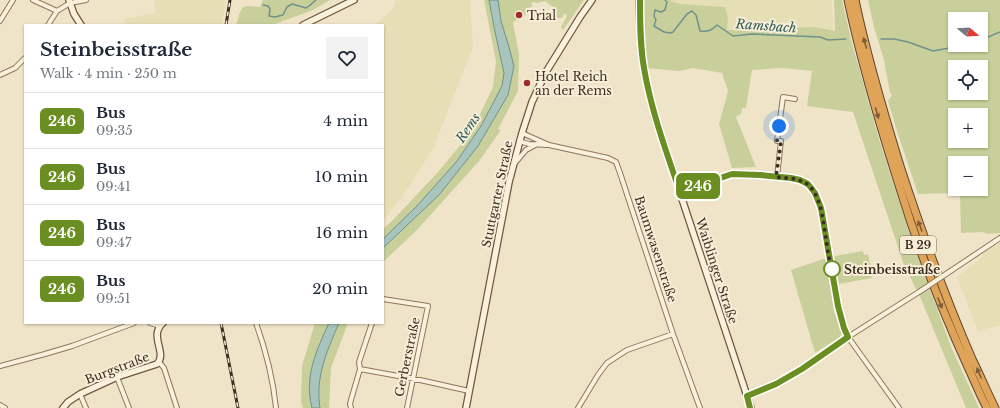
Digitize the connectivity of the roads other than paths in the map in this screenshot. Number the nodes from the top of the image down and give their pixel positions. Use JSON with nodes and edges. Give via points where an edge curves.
{"nodes":[{"id":1,"x":13,"y":0,"type":"edge"},
{"id":2,"x":32,"y":0,"type":"edge"},
{"id":3,"x":86,"y":0,"type":"edge"},
{"id":4,"x":354,"y":0,"type":"edge"},
{"id":5,"x":592,"y":0,"type":"edge"},
{"id":6,"x":640,"y":0,"type":"edge"},
{"id":7,"x":848,"y":0,"type":"edge"},
{"id":8,"x":855,"y":0,"type":"edge"},
{"id":9,"x":69,"y":1,"type":"edge"},
{"id":10,"x":57,"y":11,"type":"junction"},
{"id":11,"x":0,"y":21,"type":"edge"},
{"id":12,"x":49,"y":24,"type":"edge"},
{"id":13,"x":80,"y":24,"type":"edge"},
{"id":14,"x":305,"y":24,"type":"edge"},
{"id":15,"x":24,"y":59,"type":"edge"},
{"id":16,"x":0,"y":75,"type":"edge"},
{"id":17,"x":795,"y":99,"type":"dead end"},
{"id":18,"x":522,"y":133,"type":"junction"},
{"id":19,"x":519,"y":141,"type":"junction"},
{"id":20,"x":538,"y":144,"type":"junction"},
{"id":21,"x":549,"y":145,"type":"junction"},
{"id":22,"x":513,"y":164,"type":"junction"},
{"id":23,"x":776,"y":177,"type":"junction"},
{"id":24,"x":680,"y":192,"type":"junction"},
{"id":25,"x":1000,"y":238,"type":"edge"},
{"id":26,"x":384,"y":298,"type":"edge"},
{"id":27,"x":131,"y":324,"type":"edge"},
{"id":28,"x":161,"y":324,"type":"edge"},
{"id":29,"x":256,"y":324,"type":"edge"},
{"id":30,"x":372,"y":324,"type":"edge"},
{"id":31,"x":673,"y":334,"type":"junction"},
{"id":32,"x":848,"y":337,"type":"junction"},
{"id":33,"x":159,"y":362,"type":"junction"},
{"id":34,"x":0,"y":366,"type":"edge"},
{"id":35,"x":360,"y":369,"type":"junction"},
{"id":36,"x":117,"y":377,"type":"junction"},
{"id":37,"x":413,"y":379,"type":"junction"},
{"id":38,"x":469,"y":391,"type":"junction"},
{"id":39,"x":80,"y":394,"type":"junction"},
{"id":40,"x":747,"y":396,"type":"junction"},
{"id":41,"x":0,"y":405,"type":"edge"},
{"id":42,"x":5,"y":408,"type":"edge"},
{"id":43,"x":63,"y":408,"type":"edge"},
{"id":44,"x":86,"y":408,"type":"edge"},
{"id":45,"x":129,"y":408,"type":"edge"},
{"id":46,"x":177,"y":408,"type":"edge"},
{"id":47,"x":276,"y":408,"type":"edge"},
{"id":48,"x":351,"y":408,"type":"edge"},
{"id":49,"x":407,"y":408,"type":"edge"},
{"id":50,"x":466,"y":408,"type":"edge"},
{"id":51,"x":578,"y":408,"type":"edge"},
{"id":52,"x":700,"y":408,"type":"edge"},
{"id":53,"x":750,"y":408,"type":"edge"},
{"id":54,"x":899,"y":408,"type":"edge"},
{"id":55,"x":987,"y":408,"type":"edge"},
{"id":56,"x":995,"y":408,"type":"edge"}],
"edges":[{"from":1,"to":11,"type":"street"},
{"from":2,"to":10,"type":"street"},
{"from":3,"to":9,"type":"street"},
{"from":4,"to":14,"type":"main road"},
{"from":5,"to":18,"type":"main road","name":"Stuttgarter Straße","via":[[545,75],[532,102]]},
{"from":6,"to":24,"type":"main road","name":"Waiblinger Straße","via":[[640,34],[648,91]]},
{"from":7,"to":55,"type":"highway","number":"B 29","one_way":true,"via":[[866,75],[906,207],[932,283]]},
{"from":56,"to":8,"type":"highway","number":"B 29","one_way":true,"via":[[958,326],[913,206],[877,88]]},
{"from":9,"to":10,"type":"street"},
{"from":9,"to":13,"type":"main road"},
{"from":10,"to":12,"type":"street"},
{"from":15,"to":16,"type":"street","via":[[15,68]]},
{"from":17,"to":23,"type":"street","via":[[783,97],[777,141],[781,142]]},
{"from":18,"to":19,"type":"main road","name":"Stuttgarter Straße"},
{"from":18,"to":21,"type":"street","name":"Baumwasenstraße"},
{"from":19,"to":20,"type":"street","name":"Baumwasenstraße"},
{"from":19,"to":22,"type":"main road","name":"Stuttgarter Straße"},
{"from":20,"to":21,"type":"street","name":"Baumwasenstraße"},
{"from":20,"to":22,"type":"street","via":[[526,150]]},
{"from":21,"to":31,"type":"street","name":"Baumwasenstraße","via":[[616,162]]},
{"from":22,"to":38,"type":"main road","name":"Stuttgarter Straße"},
{"from":23,"to":24,"type":"street","via":[[732,174]]},
{"from":23,"to":32,"type":"street","via":[[800,180],[808,184],[815,193],[822,214],[838,306]]},
{"from":24,"to":40,"type":"main road","name":"Waiblinger Straße"},
{"from":25,"to":32,"type":"street","bridge":true},
{"from":26,"to":37,"type":"street","name":"Gerberstraße","via":[[428,306]]},
{"from":27,"to":34,"type":"street","via":[[72,346]]},
{"from":28,"to":33,"type":"main road","via":[[157,332]]},
{"from":29,"to":47,"type":"street","via":[[271,369]]},
{"from":30,"to":35,"type":"street"},
{"from":31,"to":51,"type":"street","via":[[628,350],[607,363]]},
{"from":31,"to":52,"type":"street","name":"Baumwasenstraße"},
{"from":32,"to":40,"type":"street","via":[[802,369],[776,384]]},
{"from":32,"to":54,"type":"street"},
{"from":33,"to":36,"type":"main road","name":"Burgstraße"},
{"from":33,"to":46,"type":"street","via":[[164,368]]},
{"from":35,"to":37,"type":"street"},
{"from":35,"to":48,"type":"street"},
{"from":36,"to":39,"type":"main road","name":"Burgstraße"},
{"from":36,"to":45,"type":"street"},
{"from":37,"to":38,"type":"street"},
{"from":37,"to":49,"type":"street","name":"Gerberstraße"},
{"from":38,"to":50,"type":"main road","name":"Stuttgarter Straße"},
{"from":39,"to":43,"type":"main road","name":"Burgstraße"},
{"from":39,"to":44,"type":"street"},
{"from":40,"to":53,"type":"main road","name":"Waiblinger Straße"},
{"from":41,"to":42,"type":"street"}]}
